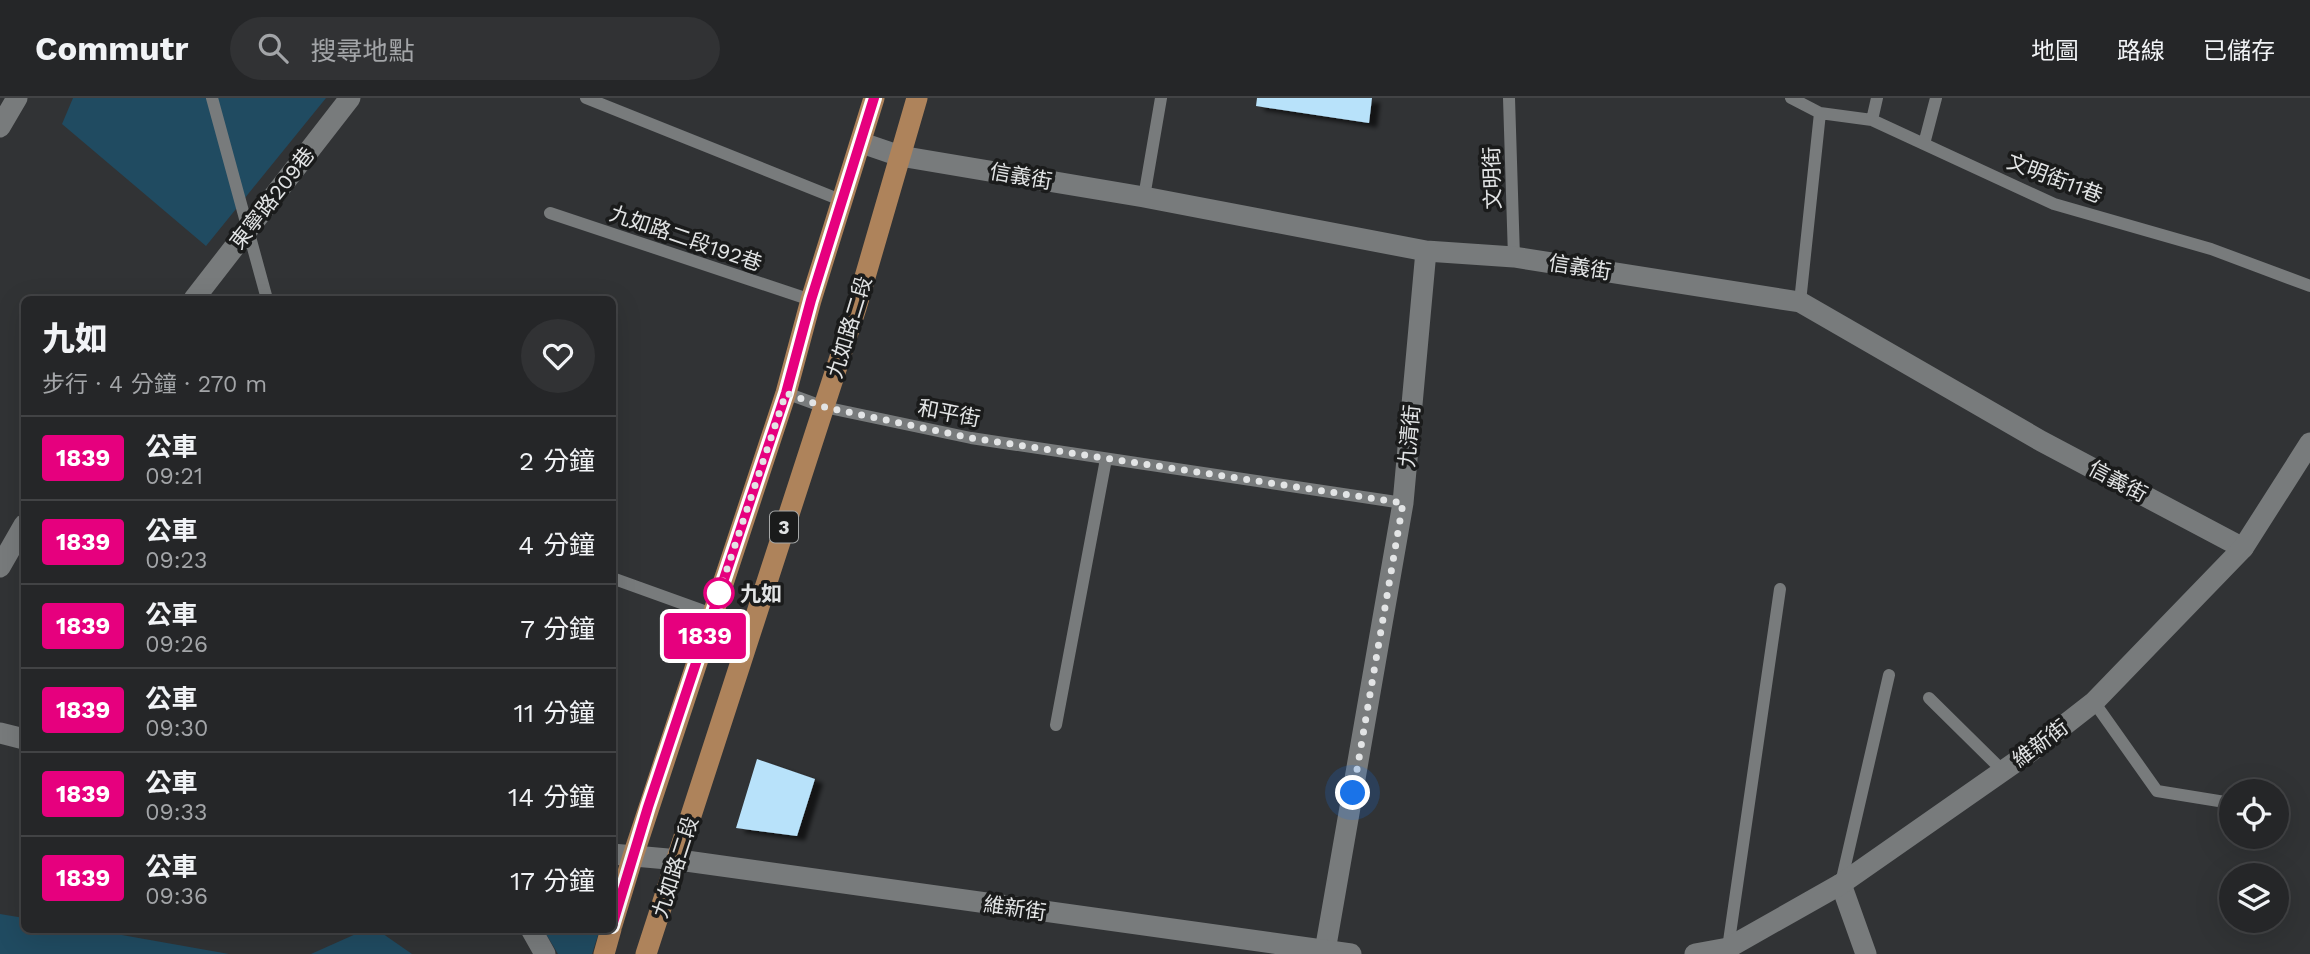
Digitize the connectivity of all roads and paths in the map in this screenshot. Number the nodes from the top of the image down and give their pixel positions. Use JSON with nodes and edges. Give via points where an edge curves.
{"nodes":[{"id":1,"x":17,"y":98,"type":"edge"},
{"id":2,"x":212,"y":98,"type":"edge"},
{"id":3,"x":350,"y":98,"type":"edge"},
{"id":4,"x":586,"y":98,"type":"edge"},
{"id":5,"x":874,"y":98,"type":"edge"},
{"id":6,"x":916,"y":98,"type":"edge"},
{"id":7,"x":1161,"y":98,"type":"edge"},
{"id":8,"x":1509,"y":98,"type":"edge"},
{"id":9,"x":1791,"y":98,"type":"edge"},
{"id":10,"x":1877,"y":98,"type":"edge"},
{"id":11,"x":1936,"y":98,"type":"edge"},
{"id":12,"x":1820,"y":113,"type":"junction"},
{"id":13,"x":1872,"y":120,"type":"junction"},
{"id":14,"x":0,"y":127,"type":"edge"},
{"id":15,"x":862,"y":143,"type":"junction"},
{"id":16,"x":1924,"y":144,"type":"junction"},
{"id":17,"x":900,"y":156,"type":"junction"},
{"id":18,"x":1144,"y":197,"type":"junction"},
{"id":19,"x":843,"y":201,"type":"junction"},
{"id":20,"x":550,"y":213,"type":"dead end"},
{"id":21,"x":246,"y":231,"type":"junction"},
{"id":22,"x":1426,"y":251,"type":"junction"},
{"id":23,"x":1514,"y":257,"type":"junction"},
{"id":24,"x":2310,"y":286,"type":"edge"},
{"id":25,"x":196,"y":296,"type":"edge"},
{"id":26,"x":266,"y":296,"type":"edge"},
{"id":27,"x":811,"y":300,"type":"junction"},
{"id":28,"x":1800,"y":302,"type":"junction"},
{"id":29,"x":786,"y":393,"type":"junction"},
{"id":30,"x":824,"y":407,"type":"junction"},
{"id":31,"x":2310,"y":443,"type":"edge"},
{"id":32,"x":1106,"y":459,"type":"junction"},
{"id":33,"x":1403,"y":503,"type":"junction"},
{"id":34,"x":21,"y":530,"type":"edge"},
{"id":35,"x":2243,"y":548,"type":"junction"},
{"id":36,"x":0,"y":567,"type":"edge"},
{"id":37,"x":616,"y":579,"type":"edge"},
{"id":38,"x":1780,"y":589,"type":"dead end"},
{"id":39,"x":712,"y":614,"type":"junction"},
{"id":40,"x":1889,"y":675,"type":"dead end"},
{"id":41,"x":1929,"y":698,"type":"dead end"},
{"id":42,"x":2094,"y":702,"type":"junction"},
{"id":43,"x":1056,"y":725,"type":"dead end"},
{"id":44,"x":0,"y":733,"type":"edge"},
{"id":45,"x":21,"y":738,"type":"edge"},
{"id":46,"x":2003,"y":771,"type":"junction"},
{"id":47,"x":2219,"y":801,"type":"edge"},
{"id":48,"x":623,"y":855,"type":"edge"},
{"id":49,"x":679,"y":860,"type":"junction"},
{"id":50,"x":1841,"y":884,"type":"junction"},
{"id":51,"x":616,"y":901,"type":"edge"},
{"id":52,"x":533,"y":933,"type":"edge"},
{"id":53,"x":610,"y":933,"type":"edge"},
{"id":54,"x":1728,"y":948,"type":"junction"},
{"id":55,"x":1272,"y":950,"type":"edge"},
{"id":56,"x":1325,"y":951,"type":"junction"},
{"id":57,"x":545,"y":954,"type":"edge"},
{"id":58,"x":604,"y":954,"type":"edge"},
{"id":59,"x":646,"y":954,"type":"edge"},
{"id":60,"x":1351,"y":954,"type":"edge"},
{"id":61,"x":1695,"y":954,"type":"edge"},
{"id":62,"x":1866,"y":954,"type":"edge"}],
"edges":[{"from":1,"to":14,"type":"street"},
{"from":2,"to":21,"type":"lane"},
{"from":3,"to":21,"type":"street","name":"東寧路209巷"},
{"from":4,"to":19,"type":"lane"},
{"from":5,"to":15,"type":"main road","name":"九如路二段","number":"3"},
{"from":6,"to":17,"type":"main road","name":"九如路二段","number":"3"},
{"from":7,"to":18,"type":"lane"},
{"from":8,"to":23,"type":"lane","name":"文明街"},
{"from":9,"to":12,"type":"lane","name":"文明街11巷"},
{"from":10,"to":13,"type":"lane"},
{"from":11,"to":16,"type":"lane"},
{"from":12,"to":13,"type":"lane","name":"文明街11巷"},
{"from":12,"to":28,"type":"lane"},
{"from":13,"to":16,"type":"lane","name":"文明街11巷"},
{"from":15,"to":17,"type":"street","name":"信義街"},
{"from":15,"to":19,"type":"main road","name":"九如路二段","number":"3"},
{"from":16,"to":24,"type":"lane","name":"文明街11巷","via":[[2054,204],[2211,249]]},
{"from":17,"to":18,"type":"street","name":"信義街"},
{"from":17,"to":30,"type":"main road","name":"九如路二段","number":"3"},
{"from":18,"to":22,"type":"street","name":"信義街"},
{"from":19,"to":27,"type":"main road","name":"九如路二段","number":"3"},
{"from":20,"to":27,"type":"lane","name":"九如路二段192巷"},
{"from":21,"to":25,"type":"street","name":"東寧路209巷"},
{"from":21,"to":26,"type":"lane"},
{"from":22,"to":23,"type":"street","name":"信義街"},
{"from":22,"to":33,"type":"street","name":"九清街"},
{"from":23,"to":28,"type":"street","name":"信義街"},
{"from":27,"to":29,"type":"main road","name":"九如路二段","number":"3"},
{"from":28,"to":35,"type":"street","name":"信義街","via":[[2041,440]]},
{"from":29,"to":30,"type":"lane","name":"和平街"},
{"from":29,"to":39,"type":"main road","name":"九如路二段","number":"3"},
{"from":30,"to":32,"type":"lane","name":"和平街","via":[[971,438]]},
{"from":30,"to":49,"type":"main road","name":"九如路二段","number":"3"},
{"from":31,"to":35,"type":"street","name":"維新街"},
{"from":32,"to":33,"type":"lane","name":"和平街"},
{"from":32,"to":43,"type":"lane"},
{"from":33,"to":56,"type":"street","name":"九清街"},
{"from":34,"to":36,"type":"street"},
{"from":35,"to":42,"type":"street","name":"維新街"},
{"from":37,"to":39,"type":"lane"},
{"from":38,"to":54,"type":"lane"},
{"from":39,"to":48,"type":"main road","name":"九如路二段","number":"3"},
{"from":40,"to":50,"type":"lane"},
{"from":41,"to":46,"type":"lane"},
{"from":42,"to":46,"type":"street","name":"維新街"},
{"from":42,"to":47,"type":"lane","via":[[2157,790]]},
{"from":44,"to":45,"type":"street"},
{"from":46,"to":50,"type":"street","name":"維新街"},
{"from":48,"to":49,"type":"street","name":"維新街"},
{"from":48,"to":51,"type":"main road","name":"九如路二段","number":"3"},
{"from":49,"to":55,"type":"street","name":"維新街"},
{"from":49,"to":59,"type":"main road","name":"九如路二段","number":"3"},
{"from":50,"to":54,"type":"street","name":"維新街"},
{"from":50,"to":62,"type":"street"},
{"from":52,"to":57,"type":"street"},
{"from":53,"to":58,"type":"main road","name":"九如路二段","number":"3"},
{"from":54,"to":61,"type":"street","name":"維新街"},
{"from":55,"to":56,"type":"street","name":"維新街"},
{"from":56,"to":60,"type":"street","name":"維新街"}]}
